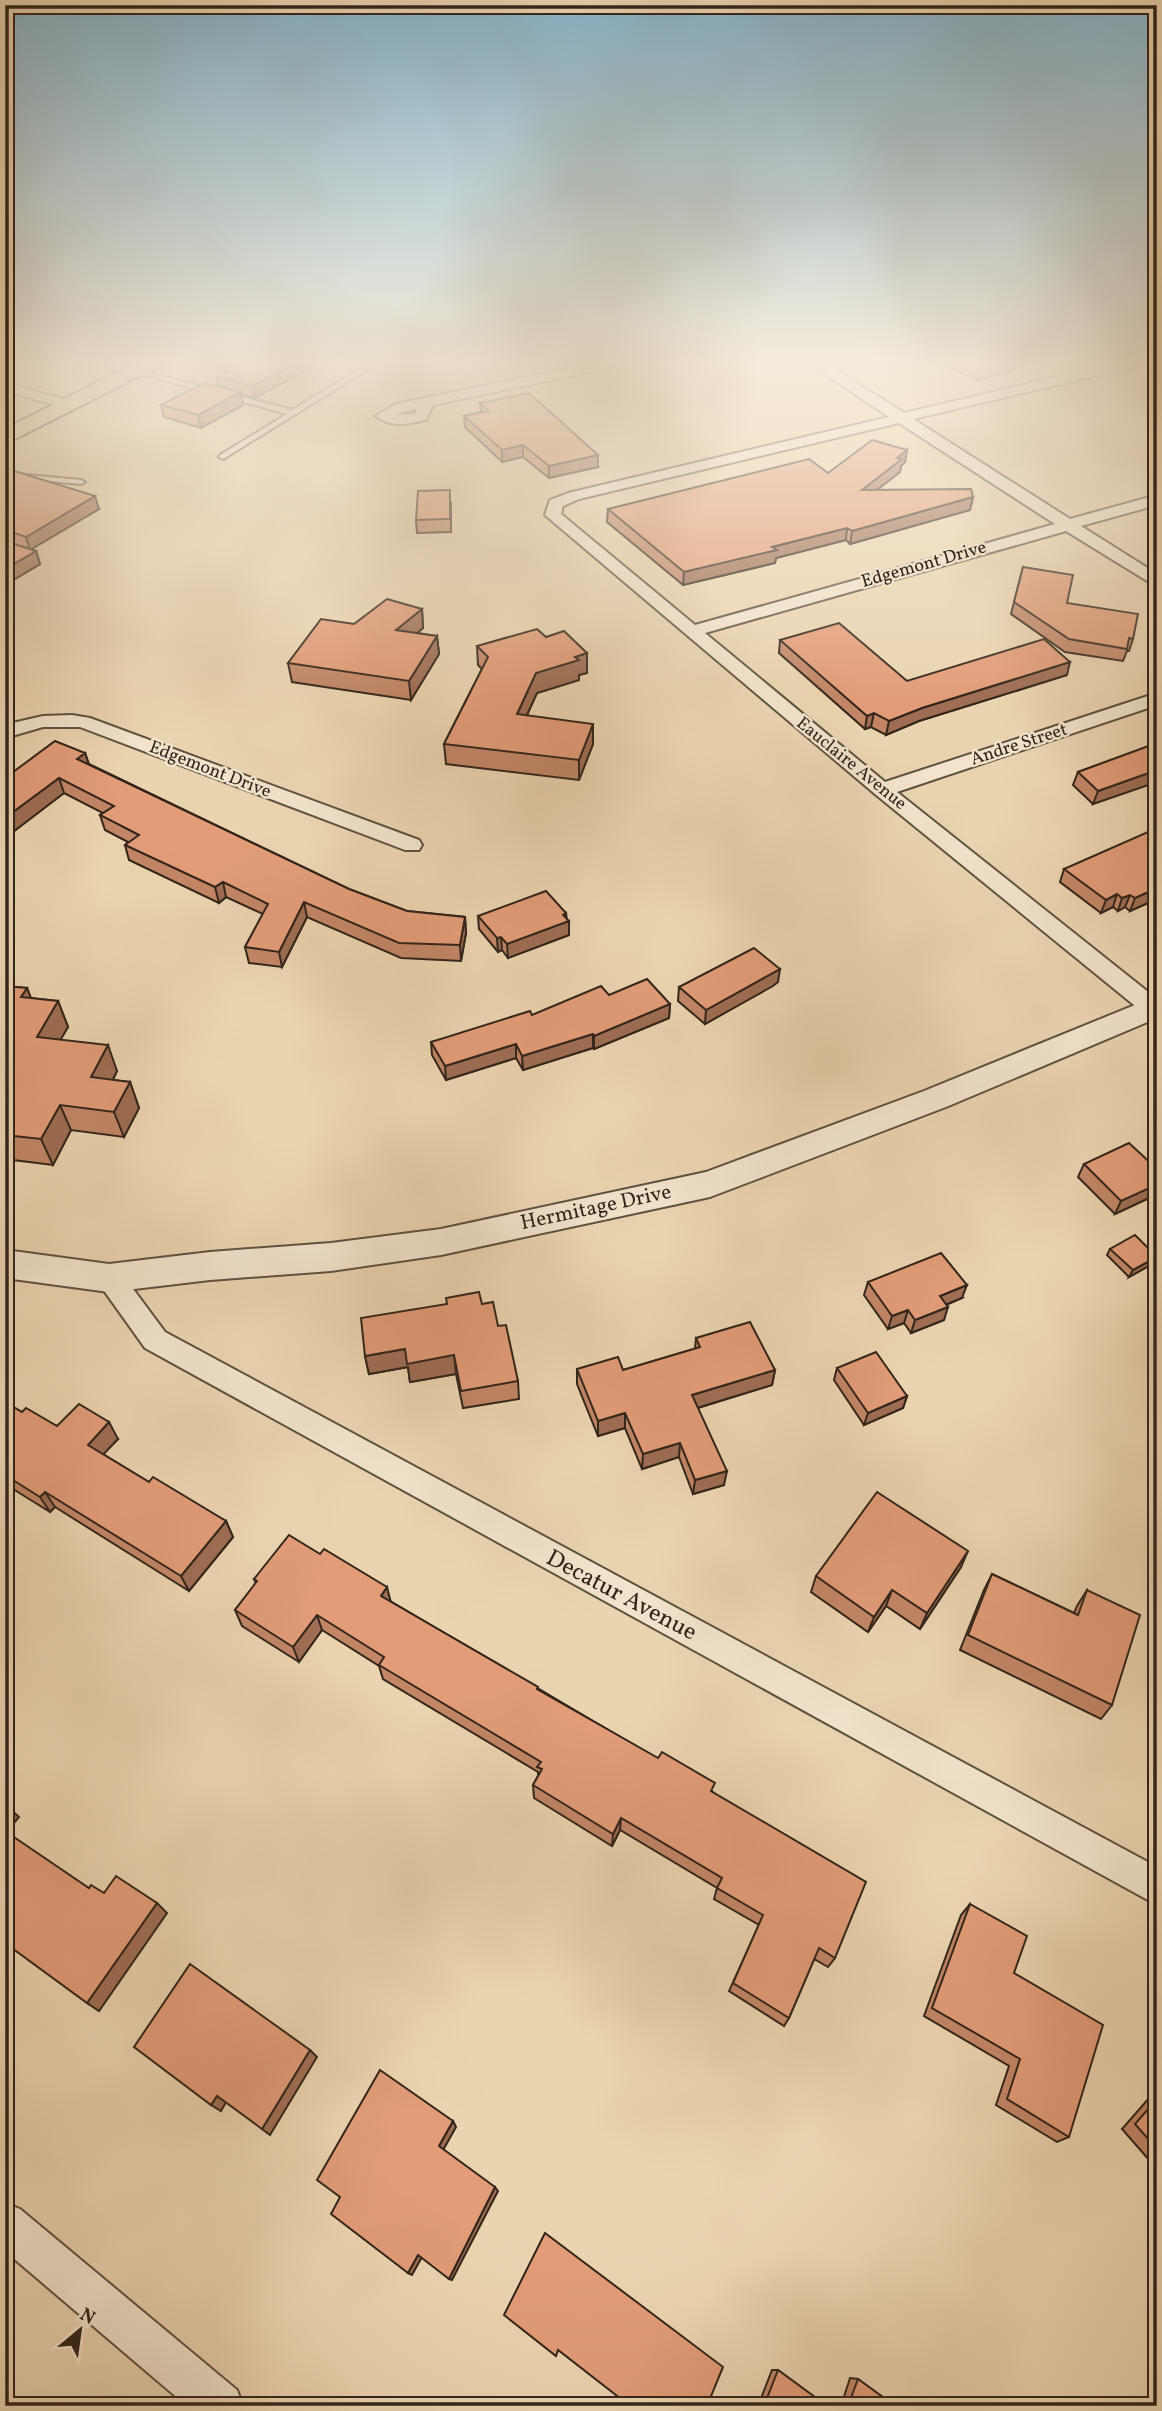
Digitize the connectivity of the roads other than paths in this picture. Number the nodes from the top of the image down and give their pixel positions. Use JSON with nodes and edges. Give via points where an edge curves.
{"nodes":[{"id":1,"x":5,"y":475,"type":"edge"},
{"id":2,"x":664,"y":475,"type":"edge"},
{"id":3,"x":990,"y":475,"type":"edge"},
{"id":4,"x":81,"y":482,"type":"dead end"},
{"id":5,"x":1157,"y":500,"type":"edge"},
{"id":6,"x":1068,"y":525,"type":"junction"},
{"id":7,"x":1157,"y":582,"type":"edge"},
{"id":8,"x":692,"y":631,"type":"junction"},
{"id":9,"x":1157,"y":699,"type":"edge"},
{"id":10,"x":5,"y":732,"type":"edge"},
{"id":11,"x":882,"y":790,"type":"junction"},
{"id":12,"x":412,"y":845,"type":"dead end"},
{"id":13,"x":1155,"y":1007,"type":"edge"},
{"id":14,"x":5,"y":1264,"type":"edge"},
{"id":15,"x":108,"y":1278,"type":"junction"},
{"id":16,"x":1157,"y":1887,"type":"edge"},
{"id":17,"x":5,"y":2224,"type":"edge"},
{"id":18,"x":221,"y":2406,"type":"edge"}],
"edges":[{"from":1,"to":4,"type":"lane"},
{"from":2,"to":8,"type":"street","name":"Eauclaire Avenue","via":[[574,496],[556,503],[553,515]]},
{"from":3,"to":6,"type":"street"},
{"from":5,"to":6,"type":"street","name":"Edgemont Drive"},
{"from":6,"to":7,"type":"street"},
{"from":6,"to":8,"type":"street","name":"Edgemont Drive"},
{"from":8,"to":11,"type":"street","name":"Eauclaire Avenue"},
{"from":9,"to":11,"type":"street","name":"Andre Street"},
{"from":10,"to":12,"type":"street","name":"Edgemont Drive","via":[[55,719],[83,722]]},
{"from":11,"to":13,"type":"street","name":"Eauclaire Avenue"},
{"from":13,"to":15,"type":"street","name":"Hermitage Drive","via":[[710,1184],[441,1242]]},
{"from":14,"to":15,"type":"street","name":"Hermitage Drive"},
{"from":15,"to":16,"type":"street","name":"Decatur Avenue","via":[[155,1340]]},
{"from":17,"to":18,"type":"street"}]}
